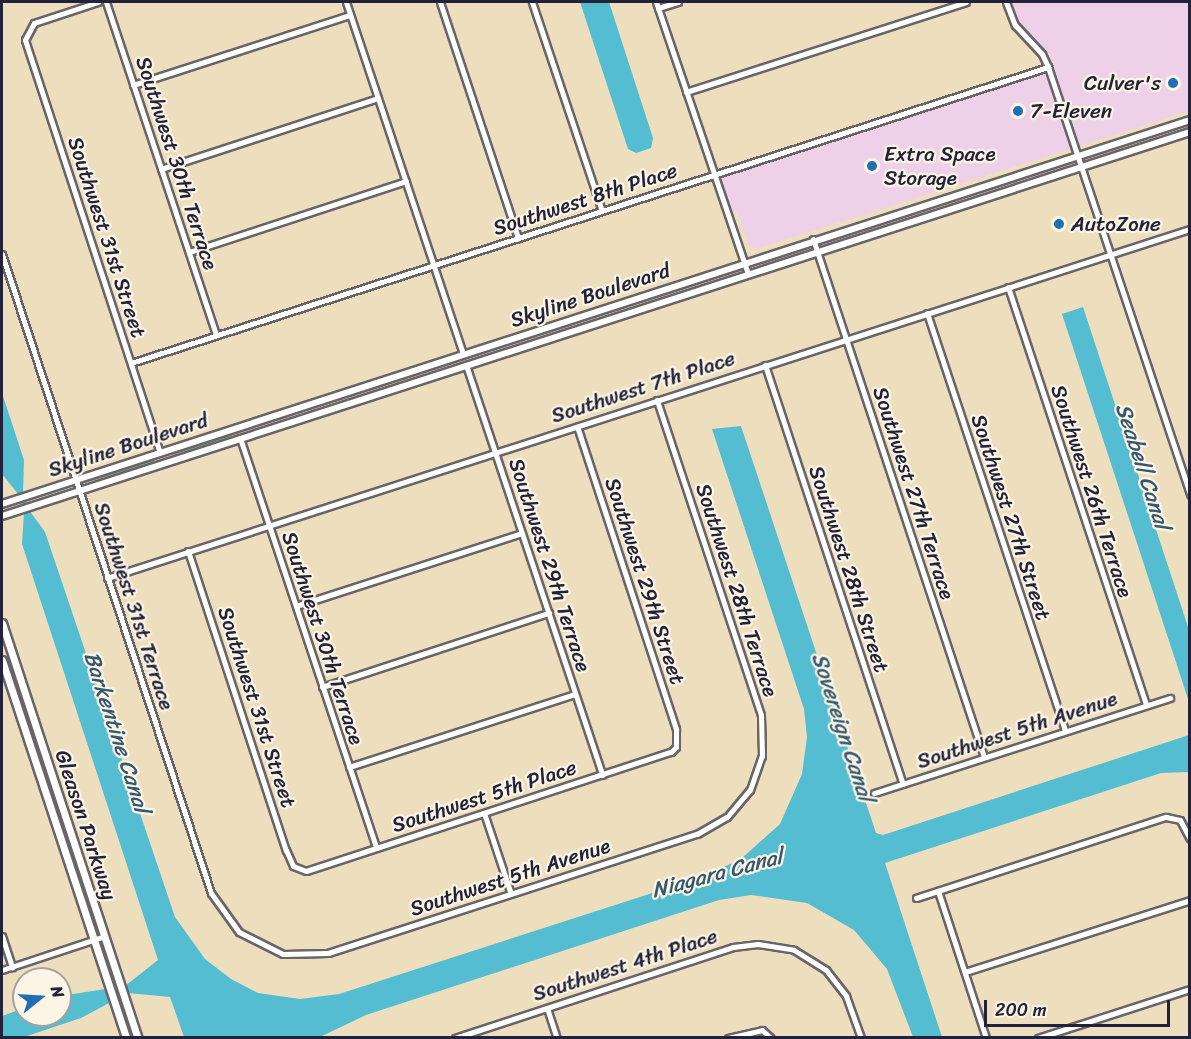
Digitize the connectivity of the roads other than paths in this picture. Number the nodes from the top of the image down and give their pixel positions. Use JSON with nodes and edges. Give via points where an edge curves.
{"nodes":[{"id":1,"x":98,"y":2,"type":"edge"},
{"id":2,"x":106,"y":2,"type":"edge"},
{"id":3,"x":346,"y":2,"type":"edge"},
{"id":4,"x":440,"y":2,"type":"edge"},
{"id":5,"x":532,"y":2,"type":"edge"},
{"id":6,"x":678,"y":2,"type":"edge"},
{"id":7,"x":966,"y":2,"type":"edge"},
{"id":8,"x":1006,"y":2,"type":"edge"},
{"id":9,"x":657,"y":5,"type":"edge"},
{"id":10,"x":350,"y":15,"type":"junction"},
{"id":11,"x":1048,"y":67,"type":"junction"},
{"id":12,"x":133,"y":85,"type":"junction"},
{"id":13,"x":686,"y":92,"type":"junction"},
{"id":14,"x":378,"y":98,"type":"junction"},
{"id":15,"x":1190,"y":120,"type":"edge"},
{"id":16,"x":1190,"y":132,"type":"edge"},
{"id":17,"x":1078,"y":156,"type":"junction"},
{"id":18,"x":1081,"y":167,"type":"junction"},
{"id":19,"x":161,"y":169,"type":"junction"},
{"id":20,"x":714,"y":174,"type":"junction"},
{"id":21,"x":406,"y":181,"type":"junction"},
{"id":22,"x":602,"y":211,"type":"junction"},
{"id":23,"x":1190,"y":229,"type":"edge"},
{"id":24,"x":518,"y":238,"type":"junction"},
{"id":25,"x":813,"y":239,"type":"junction"},
{"id":26,"x":189,"y":252,"type":"junction"},
{"id":27,"x":817,"y":252,"type":"junction"},
{"id":28,"x":1110,"y":253,"type":"junction"},
{"id":29,"x":2,"y":254,"type":"edge"},
{"id":30,"x":745,"y":263,"type":"junction"},
{"id":31,"x":433,"y":265,"type":"junction"},
{"id":32,"x":748,"y":274,"type":"junction"},
{"id":33,"x":1008,"y":287,"type":"junction"},
{"id":34,"x":927,"y":313,"type":"junction"},
{"id":35,"x":216,"y":335,"type":"junction"},
{"id":36,"x":845,"y":339,"type":"junction"},
{"id":37,"x":463,"y":354,"type":"junction"},
{"id":38,"x":131,"y":363,"type":"junction"},
{"id":39,"x":466,"y":365,"type":"junction"},
{"id":40,"x":765,"y":365,"type":"junction"},
{"id":41,"x":657,"y":400,"type":"junction"},
{"id":42,"x":236,"y":427,"type":"junction"},
{"id":43,"x":577,"y":427,"type":"junction"},
{"id":44,"x":240,"y":438,"type":"junction"},
{"id":45,"x":160,"y":452,"type":"junction"},
{"id":46,"x":495,"y":452,"type":"junction"},
{"id":47,"x":164,"y":462,"type":"junction"},
{"id":48,"x":76,"y":480,"type":"junction"},
{"id":49,"x":79,"y":490,"type":"junction"},
{"id":50,"x":1190,"y":495,"type":"edge"},
{"id":51,"x":2,"y":504,"type":"edge"},
{"id":52,"x":2,"y":516,"type":"edge"},
{"id":53,"x":269,"y":525,"type":"junction"},
{"id":54,"x":522,"y":533,"type":"junction"},
{"id":55,"x":188,"y":551,"type":"junction"},
{"id":56,"x":107,"y":578,"type":"junction"},
{"id":57,"x":296,"y":606,"type":"junction"},
{"id":58,"x":549,"y":613,"type":"junction"},
{"id":59,"x":2,"y":623,"type":"edge"},
{"id":60,"x":2,"y":660,"type":"edge"},
{"id":61,"x":322,"y":687,"type":"junction"},
{"id":62,"x":575,"y":694,"type":"junction"},
{"id":63,"x":1170,"y":698,"type":"dead end"},
{"id":64,"x":1146,"y":705,"type":"junction"},
{"id":65,"x":1065,"y":731,"type":"junction"},
{"id":66,"x":676,"y":747,"type":"joint"},
{"id":67,"x":984,"y":758,"type":"junction"},
{"id":68,"x":349,"y":767,"type":"junction"},
{"id":69,"x":602,"y":775,"type":"junction"},
{"id":70,"x":903,"y":784,"type":"junction"},
{"id":71,"x":750,"y":790,"type":"joint"},
{"id":72,"x":874,"y":793,"type":"dead end"},
{"id":73,"x":484,"y":813,"type":"junction"},
{"id":74,"x":1190,"y":839,"type":"edge"},
{"id":75,"x":376,"y":848,"type":"junction"},
{"id":76,"x":299,"y":870,"type":"joint"},
{"id":77,"x":938,"y":891,"type":"junction"},
{"id":78,"x":511,"y":894,"type":"junction"},
{"id":79,"x":916,"y":898,"type":"dead end"},
{"id":80,"x":1190,"y":900,"type":"edge"},
{"id":81,"x":2,"y":936,"type":"edge"},
{"id":82,"x":105,"y":936,"type":"junction"},
{"id":83,"x":94,"y":940,"type":"junction"},
{"id":84,"x":265,"y":948,"type":"joint"},
{"id":85,"x":12,"y":967,"type":"junction"},
{"id":86,"x":2,"y":970,"type":"edge"},
{"id":87,"x":965,"y":972,"type":"junction"},
{"id":88,"x":1190,"y":989,"type":"edge"},
{"id":89,"x":547,"y":1008,"type":"junction"},
{"id":90,"x":126,"y":1038,"type":"edge"},
{"id":91,"x":138,"y":1038,"type":"edge"},
{"id":92,"x":455,"y":1038,"type":"edge"},
{"id":93,"x":556,"y":1038,"type":"edge"},
{"id":94,"x":728,"y":1038,"type":"edge"},
{"id":95,"x":771,"y":1038,"type":"edge"},
{"id":96,"x":861,"y":1038,"type":"edge"},
{"id":97,"x":986,"y":1038,"type":"edge"},
{"id":98,"x":1038,"y":1038,"type":"edge"}],
"edges":[{"from":1,"to":38,"type":"street","name":"Southwest 31st Street","via":[[41,20],[26,33],[27,48]]},
{"from":2,"to":12,"type":"street","name":"Southwest 30th Terrace"},
{"from":3,"to":10,"type":"street"},
{"from":4,"to":24,"type":"street"},
{"from":5,"to":22,"type":"street"},
{"from":6,"to":9,"type":"street"},
{"from":7,"to":13,"type":"street"},
{"from":8,"to":11,"type":"street","via":[[1015,25],[1042,54]]},
{"from":9,"to":13,"type":"street"},
{"from":10,"to":12,"type":"street"},
{"from":10,"to":14,"type":"street"},
{"from":11,"to":17,"type":"street"},
{"from":11,"to":20,"type":"street","name":"Southwest 8th Place"},
{"from":12,"to":19,"type":"street","name":"Southwest 30th Terrace"},
{"from":13,"to":20,"type":"street"},
{"from":14,"to":19,"type":"street"},
{"from":14,"to":21,"type":"street"},
{"from":15,"to":17,"type":"street","name":"Skyline Boulevard"},
{"from":16,"to":18,"type":"street","name":"Skyline Boulevard"},
{"from":17,"to":18,"type":"street"},
{"from":17,"to":25,"type":"street","name":"Skyline Boulevard"},
{"from":18,"to":27,"type":"street","name":"Skyline Boulevard"},
{"from":18,"to":28,"type":"street"},
{"from":19,"to":26,"type":"street","name":"Southwest 30th Terrace"},
{"from":20,"to":22,"type":"street","name":"Southwest 8th Place"},
{"from":20,"to":30,"type":"street"},
{"from":21,"to":26,"type":"street"},
{"from":21,"to":31,"type":"street"},
{"from":22,"to":24,"type":"street","name":"Southwest 8th Place"},
{"from":23,"to":28,"type":"street","name":"Southwest 7th Place"},
{"from":24,"to":31,"type":"street","name":"Southwest 8th Place"},
{"from":25,"to":27,"type":"street","name":"Southwest 27th Terrace"},
{"from":25,"to":30,"type":"street","name":"Skyline Boulevard"},
{"from":26,"to":35,"type":"street","name":"Southwest 30th Terrace"},
{"from":27,"to":32,"type":"street","name":"Skyline Boulevard"},
{"from":27,"to":36,"type":"street","name":"Southwest 27th Terrace"},
{"from":28,"to":33,"type":"street","name":"Southwest 7th Place"},
{"from":28,"to":50,"type":"street"},
{"from":29,"to":48,"type":"street","name":"Southwest 31st Terrace"},
{"from":30,"to":32,"type":"street"},
{"from":30,"to":37,"type":"street","name":"Skyline Boulevard"},
{"from":31,"to":35,"type":"street","name":"Southwest 8th Place"},
{"from":31,"to":37,"type":"street"},
{"from":32,"to":39,"type":"street","name":"Skyline Boulevard"},
{"from":33,"to":34,"type":"street","name":"Southwest 7th Place"},
{"from":33,"to":64,"type":"street","name":"Southwest 26th Terrace"},
{"from":34,"to":36,"type":"street","name":"Southwest 7th Place"},
{"from":34,"to":65,"type":"street","name":"Southwest 27th Street"},
{"from":35,"to":38,"type":"street","name":"Southwest 8th Place"},
{"from":36,"to":40,"type":"street","name":"Southwest 7th Place"},
{"from":36,"to":67,"type":"street","name":"Southwest 27th Terrace"},
{"from":37,"to":39,"type":"street"},
{"from":37,"to":42,"type":"street","name":"Skyline Boulevard"},
{"from":38,"to":45,"type":"street","name":"Southwest 31st Street"},
{"from":39,"to":44,"type":"street","name":"Skyline Boulevard"},
{"from":39,"to":46,"type":"street","name":"Southwest 29th Terrace"},
{"from":40,"to":41,"type":"street","name":"Southwest 7th Place"},
{"from":40,"to":70,"type":"street","name":"Southwest 28th Street"},
{"from":41,"to":43,"type":"street","name":"Southwest 7th Place"},
{"from":41,"to":71,"type":"street","name":"Southwest 28th Terrace","via":[[761,715],[764,748]]},
{"from":42,"to":44,"type":"street"},
{"from":42,"to":45,"type":"street","name":"Skyline Boulevard"},
{"from":43,"to":46,"type":"street","name":"Southwest 7th Place"},
{"from":43,"to":66,"type":"street","name":"Southwest 29th Street","via":[[676,729]]},
{"from":44,"to":47,"type":"street","name":"Skyline Boulevard"},
{"from":44,"to":53,"type":"street","name":"Southwest 30th Terrace"},
{"from":45,"to":47,"type":"street"},
{"from":45,"to":48,"type":"street","name":"Skyline Boulevard"},
{"from":46,"to":53,"type":"street","name":"Southwest 7th Place"},
{"from":46,"to":54,"type":"street","name":"Southwest 29th Terrace"},
{"from":47,"to":49,"type":"street","name":"Skyline Boulevard"},
{"from":48,"to":49,"type":"street","name":"Southwest 31st Terrace"},
{"from":48,"to":51,"type":"street","name":"Skyline Boulevard"},
{"from":49,"to":52,"type":"street","name":"Skyline Boulevard"},
{"from":49,"to":56,"type":"street","name":"Southwest 31st Terrace"},
{"from":53,"to":55,"type":"street","name":"Southwest 7th Place"},
{"from":53,"to":57,"type":"street","name":"Southwest 30th Terrace"},
{"from":54,"to":57,"type":"street"},
{"from":54,"to":58,"type":"street","name":"Southwest 29th Terrace"},
{"from":55,"to":56,"type":"street","name":"Southwest 7th Place"},
{"from":55,"to":76,"type":"street","name":"Southwest 31st Street","via":[[286,850]]},
{"from":56,"to":84,"type":"street","name":"Southwest 31st Terrace","via":[[211,893],[231,924]]},
{"from":57,"to":61,"type":"street","name":"Southwest 30th Terrace"},
{"from":58,"to":61,"type":"street"},
{"from":58,"to":62,"type":"street","name":"Southwest 29th Terrace"},
{"from":59,"to":82,"type":"main road","name":"Gleason Parkway"},
{"from":60,"to":83,"type":"main road","name":"Gleason Parkway"},
{"from":61,"to":68,"type":"street","name":"Southwest 30th Terrace"},
{"from":62,"to":68,"type":"street"},
{"from":62,"to":69,"type":"street","name":"Southwest 29th Terrace"},
{"from":63,"to":64,"type":"street","name":"Southwest 5th Avenue"},
{"from":64,"to":65,"type":"street","name":"Southwest 5th Avenue"},
{"from":65,"to":67,"type":"street","name":"Southwest 5th Avenue"},
{"from":66,"to":69,"type":"street","name":"Southwest 5th Place"},
{"from":67,"to":70,"type":"street","name":"Southwest 5th Avenue"},
{"from":68,"to":75,"type":"street","name":"Southwest 30th Terrace"},
{"from":69,"to":73,"type":"street","name":"Southwest 5th Place"},
{"from":70,"to":72,"type":"street","name":"Southwest 5th Avenue"},
{"from":71,"to":78,"type":"street","name":"Southwest 5th Avenue","via":[[734,811],[705,831]]},
{"from":73,"to":75,"type":"street","name":"Southwest 5th Place"},
{"from":73,"to":78,"type":"street"},
{"from":74,"to":77,"type":"street","via":[[1180,820],[1166,817]]},
{"from":75,"to":76,"type":"street","name":"Southwest 5th Place"},
{"from":77,"to":79,"type":"street"},
{"from":77,"to":87,"type":"street"},
{"from":78,"to":84,"type":"street","name":"Southwest 5th Avenue","via":[[320,955],[295,956]]},
{"from":80,"to":87,"type":"street"},
{"from":81,"to":85,"type":"street"},
{"from":82,"to":83,"type":"street"},
{"from":82,"to":91,"type":"main road","name":"Gleason Parkway"},
{"from":83,"to":85,"type":"street"},
{"from":83,"to":90,"type":"main road","name":"Gleason Parkway"},
{"from":85,"to":86,"type":"street"},
{"from":87,"to":97,"type":"street"},
{"from":88,"to":98,"type":"street"},
{"from":89,"to":92,"type":"street","name":"Southwest 4th Place"},
{"from":89,"to":93,"type":"street"},
{"from":89,"to":96,"type":"street","name":"Southwest 4th Place","via":[[741,945],[774,945],[807,956],[842,989]]},
{"from":94,"to":95,"type":"street","via":[[762,1030]]}]}
